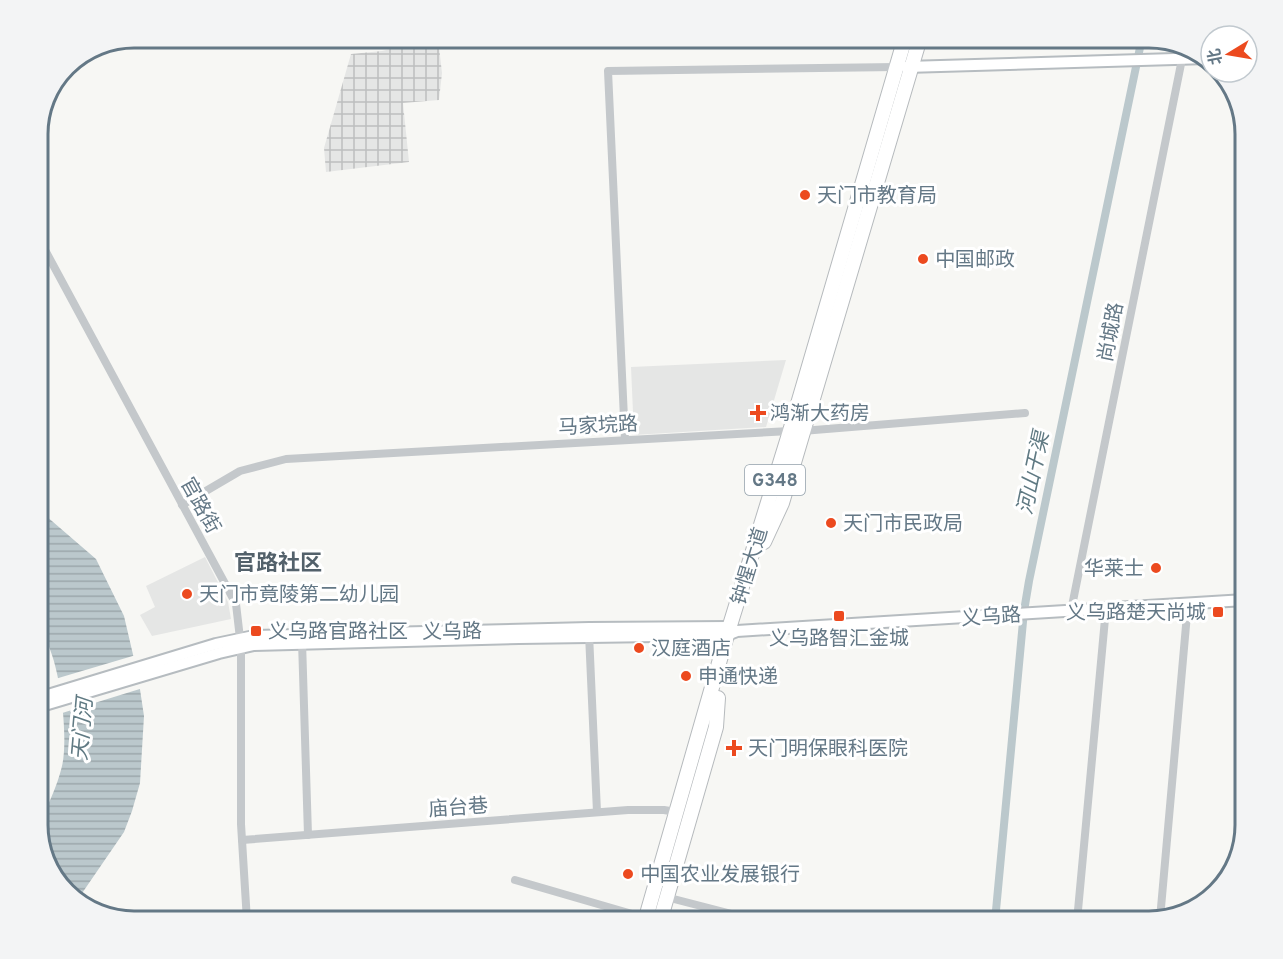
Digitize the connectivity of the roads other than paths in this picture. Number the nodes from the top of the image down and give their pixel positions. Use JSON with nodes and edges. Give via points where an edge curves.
{"nodes":[{"id":1,"x":900,"y":48,"type":"edge"},
{"id":2,"x":904,"y":48,"type":"edge"},
{"id":3,"x":910,"y":48,"type":"edge"},
{"id":4,"x":913,"y":48,"type":"edge"},
{"id":5,"x":1182,"y":59,"type":"junction"},
{"id":6,"x":1190,"y":59,"type":"edge"},
{"id":7,"x":901,"y":67,"type":"junction"},
{"id":8,"x":48,"y":256,"type":"edge"},
{"id":9,"x":830,"y":309,"type":"junction"},
{"id":10,"x":1025,"y":413,"type":"dead end"},
{"id":11,"x":794,"y":431,"type":"junction"},
{"id":12,"x":625,"y":440,"type":"junction"},
{"id":13,"x":182,"y":505,"type":"junction"},
{"id":14,"x":1235,"y":601,"type":"edge"},
{"id":15,"x":1188,"y":603,"type":"junction"},
{"id":16,"x":1106,"y":608,"type":"junction"},
{"id":17,"x":1071,"y":610,"type":"junction"},
{"id":18,"x":731,"y":631,"type":"junction"},
{"id":19,"x":589,"y":632,"type":"junction"},
{"id":20,"x":302,"y":639,"type":"junction"},
{"id":21,"x":241,"y":643,"type":"junction"},
{"id":22,"x":714,"y":697,"type":"junction"},
{"id":23,"x":48,"y":699,"type":"edge"},
{"id":24,"x":597,"y":812,"type":"junction"},
{"id":25,"x":674,"y":812,"type":"junction"},
{"id":26,"x":308,"y":835,"type":"junction"},
{"id":27,"x":242,"y":840,"type":"junction"},
{"id":28,"x":515,"y":880,"type":"dead end"},
{"id":29,"x":664,"y":897,"type":"junction"},
{"id":30,"x":1161,"y":910,"type":"edge"},
{"id":31,"x":246,"y":911,"type":"edge"},
{"id":32,"x":617,"y":911,"type":"edge"},
{"id":33,"x":649,"y":911,"type":"edge"},
{"id":34,"x":654,"y":911,"type":"edge"},
{"id":35,"x":719,"y":911,"type":"edge"},
{"id":36,"x":1078,"y":911,"type":"edge"}],
"edges":[{"from":1,"to":7,"type":"highway"},
{"from":2,"to":7,"type":"highway","name":"钟惺大道","number":"G348"},
{"from":3,"to":7,"type":"highway","name":"钟惺大道","number":"G348"},
{"from":4,"to":7,"type":"highway"},
{"from":5,"to":6,"type":"main road"},
{"from":5,"to":7,"type":"main road"},
{"from":5,"to":17,"type":"street","name":"尚城路"},
{"from":7,"to":9,"type":"highway","name":"钟惺大道","number":"G348","via":[[868,202]]},
{"from":7,"to":9,"type":"highway","name":"钟惺大道","number":"G348","via":[[865,164]]},
{"from":7,"to":12,"type":"street","via":[[608,70]]},
{"from":8,"to":13,"type":"street","name":"官路街"},
{"from":9,"to":11,"type":"highway","name":"钟惺大道","number":"G348"},
{"from":10,"to":11,"type":"street","name":"马家垸路"},
{"from":11,"to":12,"type":"street","name":"马家垸路"},
{"from":11,"to":18,"type":"highway","name":"钟惺大道","number":"G348"},
{"from":12,"to":13,"type":"street","name":"马家垸路","via":[[278,460],[240,471]]},
{"from":13,"to":21,"type":"street","name":"官路街","via":[[231,591],[239,615]]},
{"from":14,"to":15,"type":"main road","name":"义乌路"},
{"from":15,"to":16,"type":"main road","name":"义乌路"},
{"from":15,"to":30,"type":"street"},
{"from":16,"to":17,"type":"main road","name":"义乌路"},
{"from":16,"to":36,"type":"street"},
{"from":17,"to":18,"type":"main road","name":"义乌路"},
{"from":18,"to":19,"type":"main road","name":"义乌路"},
{"from":18,"to":22,"type":"highway","name":"钟惺大道","number":"G348"},
{"from":19,"to":20,"type":"main road","name":"义乌路"},
{"from":19,"to":24,"type":"street"},
{"from":20,"to":21,"type":"main road","name":"义乌路"},
{"from":20,"to":26,"type":"street"},
{"from":21,"to":23,"type":"main road","name":"义乌路"},
{"from":21,"to":27,"type":"street","name":"官路街"},
{"from":22,"to":25,"type":"highway","name":"钟惺大道","number":"G348"},
{"from":22,"to":29,"type":"highway","name":"钟惺大道","number":"G348"},
{"from":24,"to":25,"type":"street","name":"庙台巷"},
{"from":24,"to":26,"type":"street","name":"庙台巷"},
{"from":25,"to":33,"type":"highway","name":"钟惺大道","number":"G348"},
{"from":26,"to":27,"type":"street","name":"庙台巷"},
{"from":27,"to":31,"type":"street","name":"官路街"},
{"from":28,"to":32,"type":"street"},
{"from":29,"to":34,"type":"highway","name":"钟惺大道","number":"G348"},
{"from":29,"to":35,"type":"street"}]}
